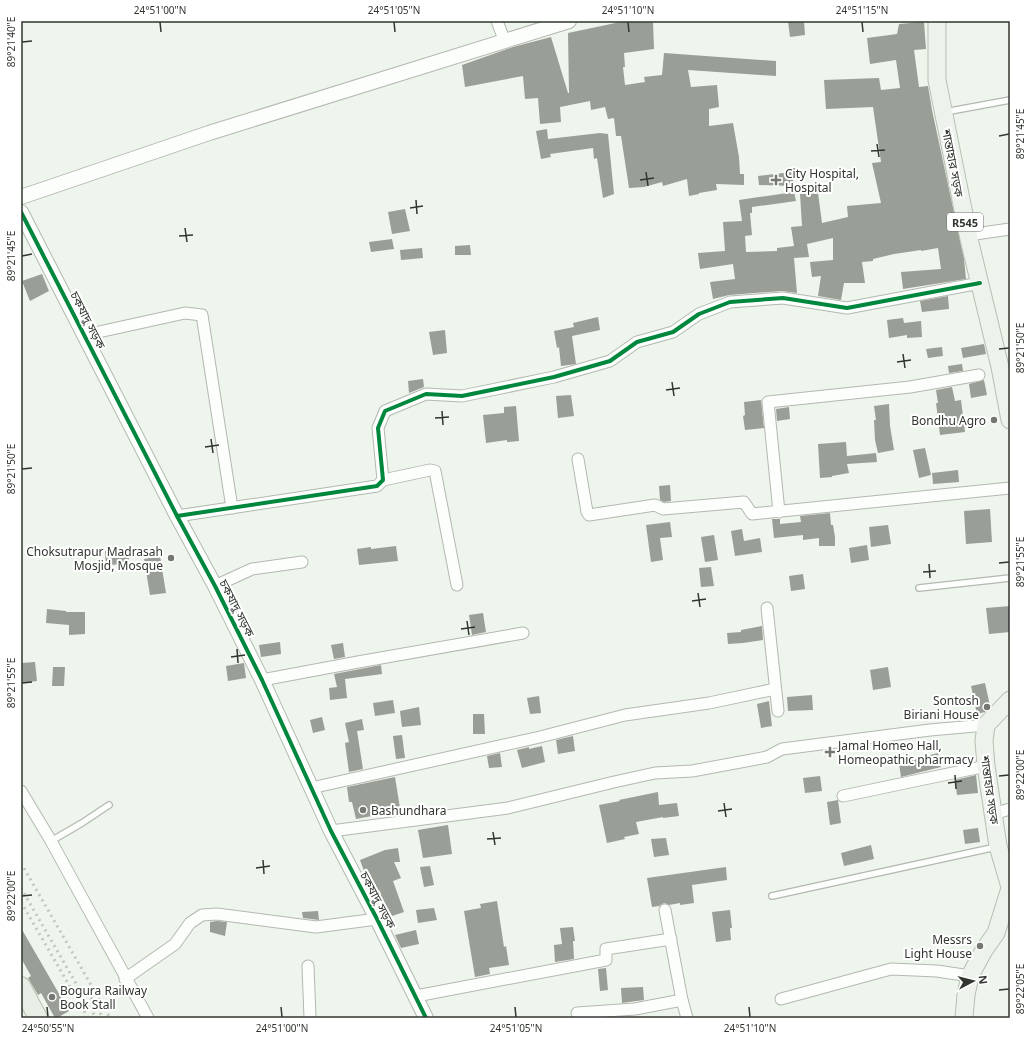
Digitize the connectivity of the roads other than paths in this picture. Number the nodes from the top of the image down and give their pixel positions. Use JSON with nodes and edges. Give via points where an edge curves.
{"nodes":[{"id":1,"x":497,"y":21,"type":"edge"},
{"id":2,"x":569,"y":21,"type":"edge"},
{"id":3,"x":937,"y":21,"type":"edge"},
{"id":4,"x":505,"y":42,"type":"junction"},
{"id":5,"x":1010,"y":100,"type":"edge"},
{"id":6,"x":943,"y":113,"type":"junction"},
{"id":7,"x":21,"y":197,"type":"edge"},
{"id":8,"x":21,"y":212,"type":"edge"},
{"id":9,"x":1010,"y":229,"type":"edge"},
{"id":10,"x":968,"y":235,"type":"junction"},
{"id":11,"x":980,"y":283,"type":"junction"},
{"id":12,"x":84,"y":335,"type":"junction"},
{"id":13,"x":979,"y":375,"type":"dead end"},
{"id":14,"x":1010,"y":420,"type":"edge"},
{"id":15,"x":578,"y":459,"type":"dead end"},
{"id":16,"x":383,"y":480,"type":"junction"},
{"id":17,"x":1010,"y":488,"type":"edge"},
{"id":18,"x":232,"y":508,"type":"junction"},
{"id":19,"x":779,"y":512,"type":"junction"},
{"id":20,"x":177,"y":516,"type":"junction"},
{"id":21,"x":302,"y":562,"type":"dead end"},
{"id":22,"x":1010,"y":578,"type":"edge"},
{"id":23,"x":457,"y":585,"type":"dead end"},
{"id":24,"x":215,"y":586,"type":"junction"},
{"id":25,"x":919,"y":588,"type":"dead end"},
{"id":26,"x":767,"y":608,"type":"dead end"},
{"id":27,"x":523,"y":634,"type":"dead end"},
{"id":28,"x":262,"y":680,"type":"junction"},
{"id":29,"x":775,"y":689,"type":"junction"},
{"id":30,"x":1010,"y":700,"type":"edge"},
{"id":31,"x":778,"y":711,"type":"dead end"},
{"id":32,"x":986,"y":725,"type":"junction"},
{"id":33,"x":986,"y":766,"type":"junction"},
{"id":34,"x":311,"y":788,"type":"junction"},
{"id":35,"x":21,"y":791,"type":"edge"},
{"id":36,"x":843,"y":796,"type":"dead end"},
{"id":37,"x":109,"y":805,"type":"dead end"},
{"id":38,"x":1010,"y":809,"type":"edge"},
{"id":39,"x":993,"y":814,"type":"junction"},
{"id":40,"x":331,"y":831,"type":"junction"},
{"id":41,"x":51,"y":841,"type":"junction"},
{"id":42,"x":998,"y":846,"type":"junction"},
{"id":43,"x":1010,"y":887,"type":"edge"},
{"id":44,"x":772,"y":896,"type":"dead end"},
{"id":45,"x":665,"y":910,"type":"dead end"},
{"id":46,"x":377,"y":919,"type":"junction"},
{"id":47,"x":671,"y":939,"type":"junction"},
{"id":48,"x":308,"y":966,"type":"dead end"},
{"id":49,"x":970,"y":976,"type":"junction"},
{"id":50,"x":125,"y":979,"type":"junction"},
{"id":51,"x":21,"y":986,"type":"edge"},
{"id":52,"x":416,"y":996,"type":"junction"},
{"id":53,"x":781,"y":999,"type":"dead end"},
{"id":54,"x":682,"y":1000,"type":"junction"},
{"id":55,"x":577,"y":1013,"type":"dead end"},
{"id":56,"x":38,"y":1018,"type":"edge"},
{"id":57,"x":148,"y":1018,"type":"edge"},
{"id":58,"x":310,"y":1018,"type":"edge"},
{"id":59,"x":426,"y":1018,"type":"edge"},
{"id":60,"x":687,"y":1018,"type":"edge"},
{"id":61,"x":964,"y":1018,"type":"edge"}],
"edges":[{"from":1,"to":4,"type":"street"},
{"from":2,"to":4,"type":"street"},
{"from":3,"to":6,"type":"main road","name":"শান্তাহার সড়ক","number":"R545","via":[[937,80]]},
{"from":4,"to":7,"type":"street","via":[[209,133]]},
{"from":5,"to":6,"type":"lane"},
{"from":6,"to":10,"type":"main road","name":"শান্তাহার সড়ক","number":"R545"},
{"from":8,"to":12,"type":"street","name":"চকযাদু সড়ক"},
{"from":9,"to":10,"type":"street"},
{"from":10,"to":11,"type":"main road","name":"শান্তাহার সড়ক","number":"R545"},
{"from":11,"to":14,"type":"main road","name":"শান্তাহার সড়ক","number":"R545"},
{"from":11,"to":16,"type":"street","via":[[847,308],[783,298],[730,302],[699,314],[673,332],[637,342],[610,361],[554,377],[462,396],[426,394],[385,411],[378,428]]},
{"from":12,"to":18,"type":"street","via":[[185,313],[202,315]]},
{"from":12,"to":20,"type":"street","name":"চকযাদু সড়ক"},
{"from":13,"to":19,"type":"street","via":[[910,387],[768,402]]},
{"from":15,"to":19,"type":"street","via":[[589,515],[655,505],[663,509],[744,502],[752,514]]},
{"from":16,"to":18,"type":"street","via":[[377,486],[368,488]]},
{"from":16,"to":23,"type":"street","via":[[435,471]]},
{"from":17,"to":19,"type":"street"},
{"from":18,"to":20,"type":"street"},
{"from":20,"to":24,"type":"street","name":"চকযাদু সড়ক"},
{"from":21,"to":24,"type":"street","via":[[252,569]]},
{"from":22,"to":25,"type":"lane"},
{"from":24,"to":28,"type":"street","name":"চকযাদু সড়ক"},
{"from":26,"to":29,"type":"street"},
{"from":27,"to":28,"type":"street"},
{"from":28,"to":34,"type":"street","name":"চকযাদু সড়ক"},
{"from":29,"to":31,"type":"street"},
{"from":29,"to":34,"type":"street","via":[[709,703],[625,715],[540,737]]},
{"from":30,"to":32,"type":"main road"},
{"from":32,"to":33,"type":"main road","name":"শান্তাহার সড়ক"},
{"from":32,"to":40,"type":"street","via":[[782,749],[768,757],[692,771],[655,773],[508,808]]},
{"from":33,"to":36,"type":"street"},
{"from":33,"to":39,"type":"main road","name":"শান্তাহার সড়ক"},
{"from":34,"to":40,"type":"street","name":"চকযাদু সড়ক"},
{"from":35,"to":41,"type":"street"},
{"from":37,"to":41,"type":"lane"},
{"from":38,"to":39,"type":"street"},
{"from":39,"to":42,"type":"main road","name":"শান্তাহার সড়ক"},
{"from":40,"to":46,"type":"street","name":"চকযাদু সড়ক"},
{"from":41,"to":50,"type":"street"},
{"from":42,"to":43,"type":"main road","name":"শান্তাহার সড়ক"},
{"from":42,"to":44,"type":"lane"},
{"from":43,"to":49,"type":"main road","name":"শান্তাহার সড়ক","via":[[996,933]]},
{"from":45,"to":47,"type":"street"},
{"from":46,"to":50,"type":"street","via":[[316,927],[217,914],[202,915],[190,923],[175,944]]},
{"from":46,"to":52,"type":"street","name":"চকযাদু সড়ক"},
{"from":47,"to":52,"type":"street","via":[[606,949],[606,960]]},
{"from":47,"to":54,"type":"street"},
{"from":48,"to":58,"type":"street"},
{"from":49,"to":53,"type":"street","via":[[937,971],[891,969]]},
{"from":49,"to":61,"type":"main road","name":"শান্তাহার সড়ক"},
{"from":50,"to":57,"type":"street"},
{"from":51,"to":56,"type":"highway"},
{"from":52,"to":59,"type":"street","name":"চকযাদু সড়ক"},
{"from":54,"to":55,"type":"street","via":[[635,1009]]},
{"from":54,"to":60,"type":"street"}]}
